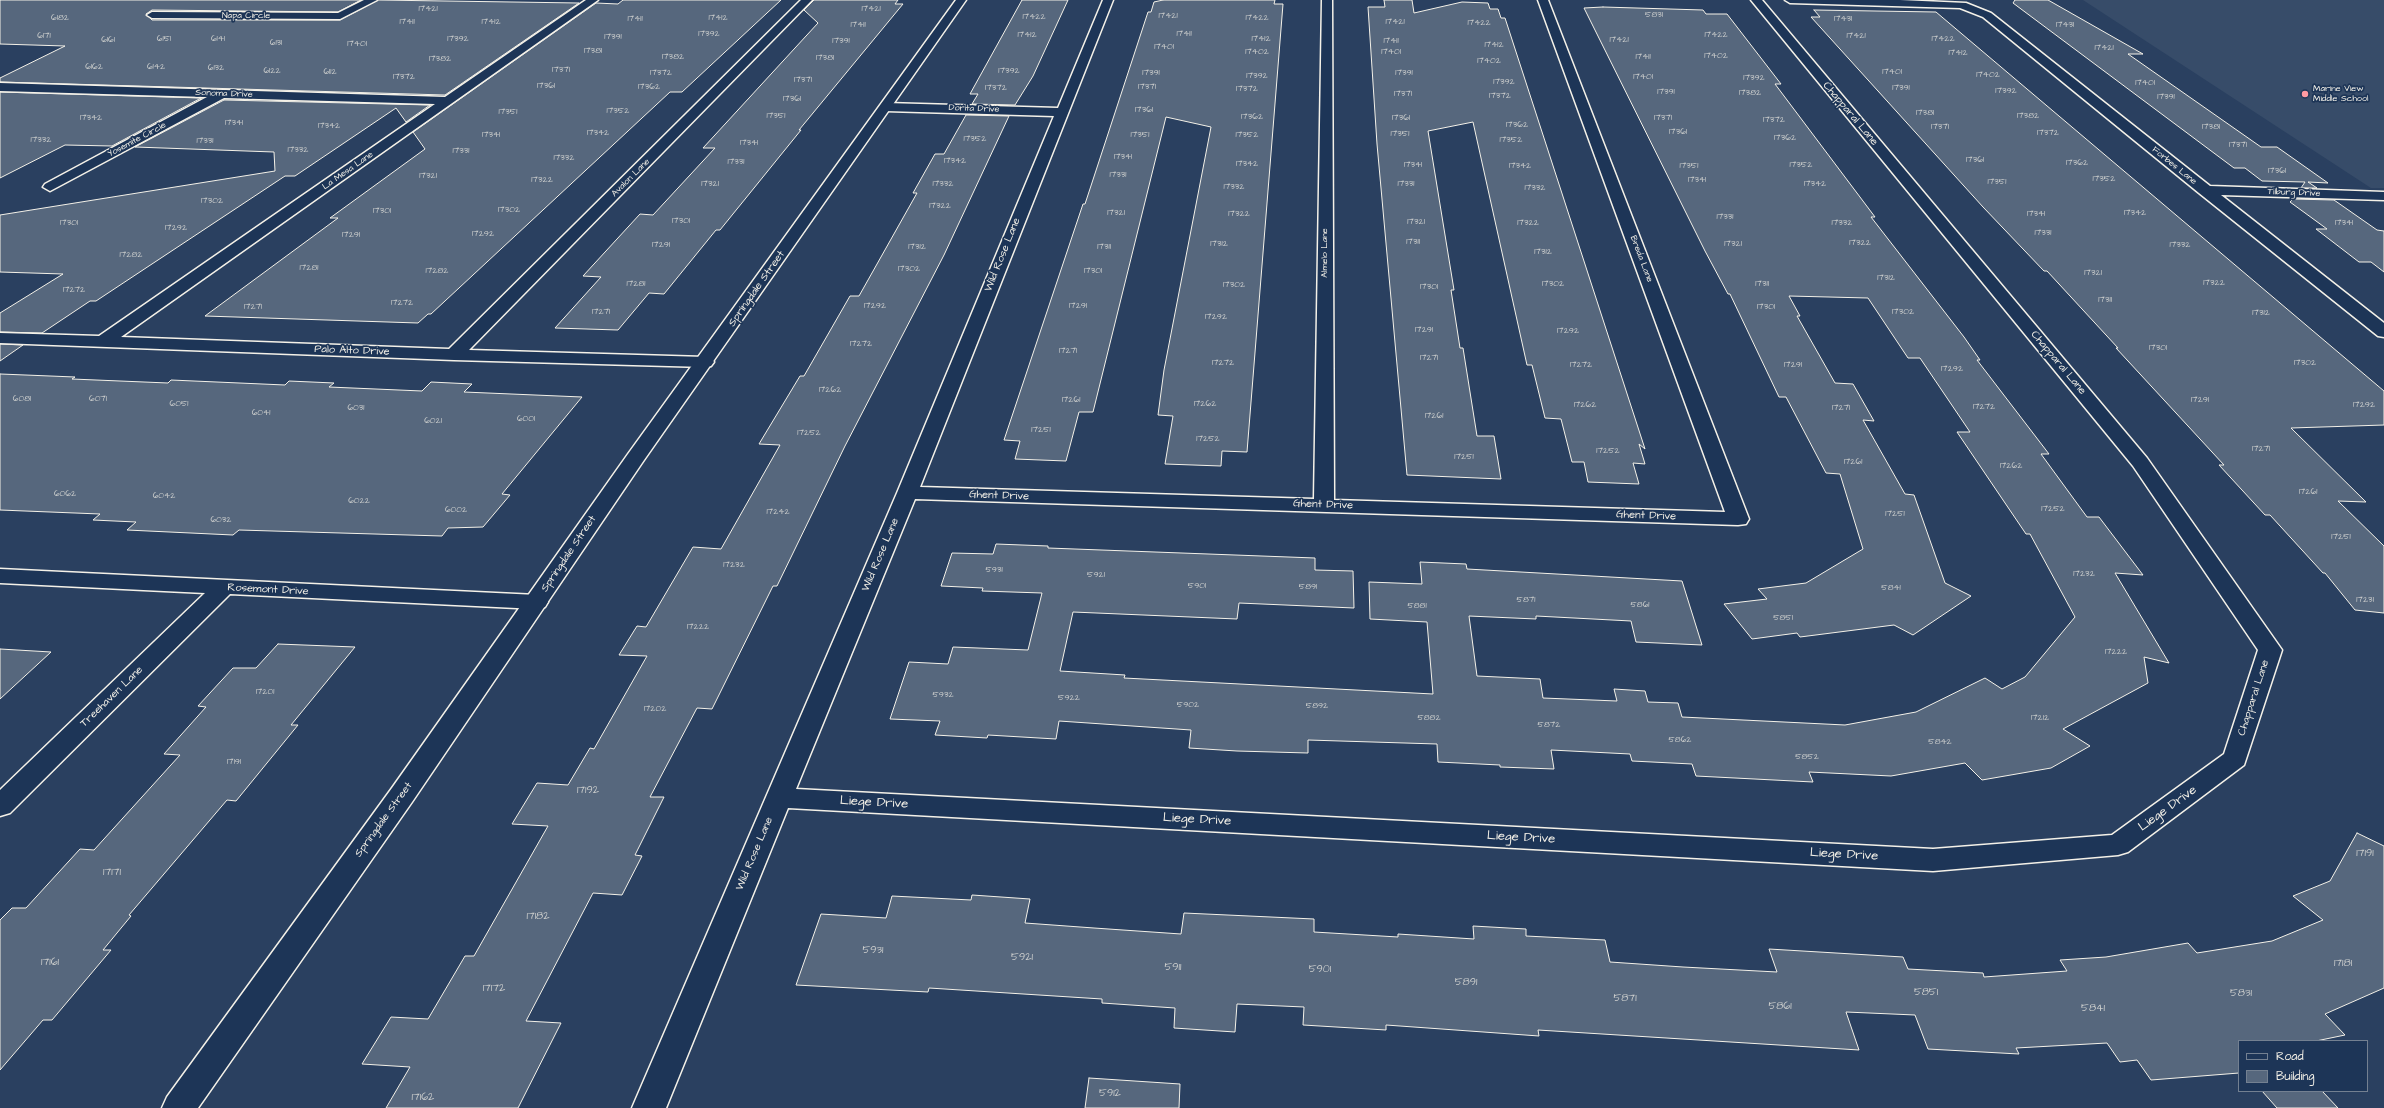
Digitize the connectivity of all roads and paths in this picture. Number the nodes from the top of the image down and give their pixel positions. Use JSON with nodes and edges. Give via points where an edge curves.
{"nodes":[{"id":1,"x":372,"y":0,"type":"edge"},
{"id":2,"x":593,"y":0,"type":"edge"},
{"id":3,"x":807,"y":0,"type":"edge"},
{"id":4,"x":961,"y":0,"type":"edge"},
{"id":5,"x":1108,"y":0,"type":"edge"},
{"id":6,"x":1327,"y":0,"type":"edge"},
{"id":7,"x":1543,"y":0,"type":"edge"},
{"id":8,"x":1756,"y":0,"type":"edge"},
{"id":9,"x":1790,"y":0,"type":"edge"},
{"id":10,"x":152,"y":15,"type":"dead end"},
{"id":11,"x":0,"y":87,"type":"edge"},
{"id":12,"x":223,"y":94,"type":"junction"},
{"id":13,"x":449,"y":101,"type":"junction"},
{"id":14,"x":886,"y":107,"type":"junction"},
{"id":15,"x":1061,"y":112,"type":"junction"},
{"id":16,"x":50,"y":187,"type":"dead end"},
{"id":17,"x":2204,"y":190,"type":"junction"},
{"id":18,"x":2384,"y":196,"type":"edge"},
{"id":19,"x":2384,"y":332,"type":"edge"},
{"id":20,"x":0,"y":338,"type":"edge"},
{"id":21,"x":104,"y":341,"type":"junction"},
{"id":22,"x":454,"y":356,"type":"junction"},
{"id":23,"x":705,"y":362,"type":"junction"},
{"id":24,"x":907,"y":493,"type":"junction"},
{"id":25,"x":1324,"y":505,"type":"junction"},
{"id":26,"x":1738,"y":519,"type":"joint"},
{"id":27,"x":0,"y":576,"type":"edge"},
{"id":28,"x":224,"y":588,"type":"junction"},
{"id":29,"x":536,"y":602,"type":"junction"},
{"id":30,"x":2235,"y":759,"type":"joint"},
{"id":31,"x":778,"y":798,"type":"junction"},
{"id":32,"x":0,"y":806,"type":"edge"},
{"id":33,"x":179,"y":1108,"type":"edge"},
{"id":34,"x":649,"y":1108,"type":"edge"}],
"edges":[{"from":1,"to":10,"type":"street","name":"Napa Circle","via":[[340,16]]},
{"from":2,"to":13,"type":"street","name":"La Mesa Lane"},
{"from":3,"to":22,"type":"street","name":"Avalon Lane"},
{"from":4,"to":14,"type":"street","name":"Springdale Street"},
{"from":5,"to":15,"type":"street","name":"Wild Rose Lane"},
{"from":6,"to":25,"type":"street","name":"Almelo Lane"},
{"from":7,"to":26,"type":"street","name":"Breda Lane"},
{"from":8,"to":30,"type":"street","name":"Chapparal Lane","via":[[2140,462],[2270,650]]},
{"from":9,"to":17,"type":"street","name":"Forbes Lane","via":[[1962,5],[1988,15]]},
{"from":11,"to":12,"type":"street","name":"Sonoma Drive"},
{"from":12,"to":13,"type":"street","name":"Sonoma Drive"},
{"from":12,"to":16,"type":"street","name":"Yosemite Circle"},
{"from":13,"to":21,"type":"street","name":"La Mesa Lane"},
{"from":14,"to":15,"type":"street","name":"Dorita Drive"},
{"from":14,"to":23,"type":"street","name":"Springdale Street"},
{"from":15,"to":24,"type":"street","name":"Wild Rose Lane"},
{"from":17,"to":18,"type":"street","name":"Tilburg Drive"},
{"from":17,"to":19,"type":"street","name":"Forbes Lane"},
{"from":20,"to":21,"type":"street","name":"Palo Alto Drive"},
{"from":21,"to":22,"type":"street","name":"Palo Alto Drive"},
{"from":22,"to":23,"type":"street","name":"Palo Alto Drive"},
{"from":23,"to":29,"type":"street","name":"Springdale Street"},
{"from":24,"to":25,"type":"street","name":"Ghent Drive"},
{"from":24,"to":31,"type":"street","name":"Wild Rose Lane"},
{"from":25,"to":26,"type":"street","name":"Ghent Drive"},
{"from":27,"to":28,"type":"street","name":"Rosemont Drive"},
{"from":28,"to":29,"type":"street","name":"Rosemont Drive"},
{"from":28,"to":32,"type":"street","name":"Treehaven Lane"},
{"from":29,"to":33,"type":"street","name":"Springdale Street"},
{"from":30,"to":31,"type":"street","name":"Liege Drive","via":[[2118,845],[1933,860]]},
{"from":31,"to":34,"type":"street","name":"Wild Rose Lane"}]}
